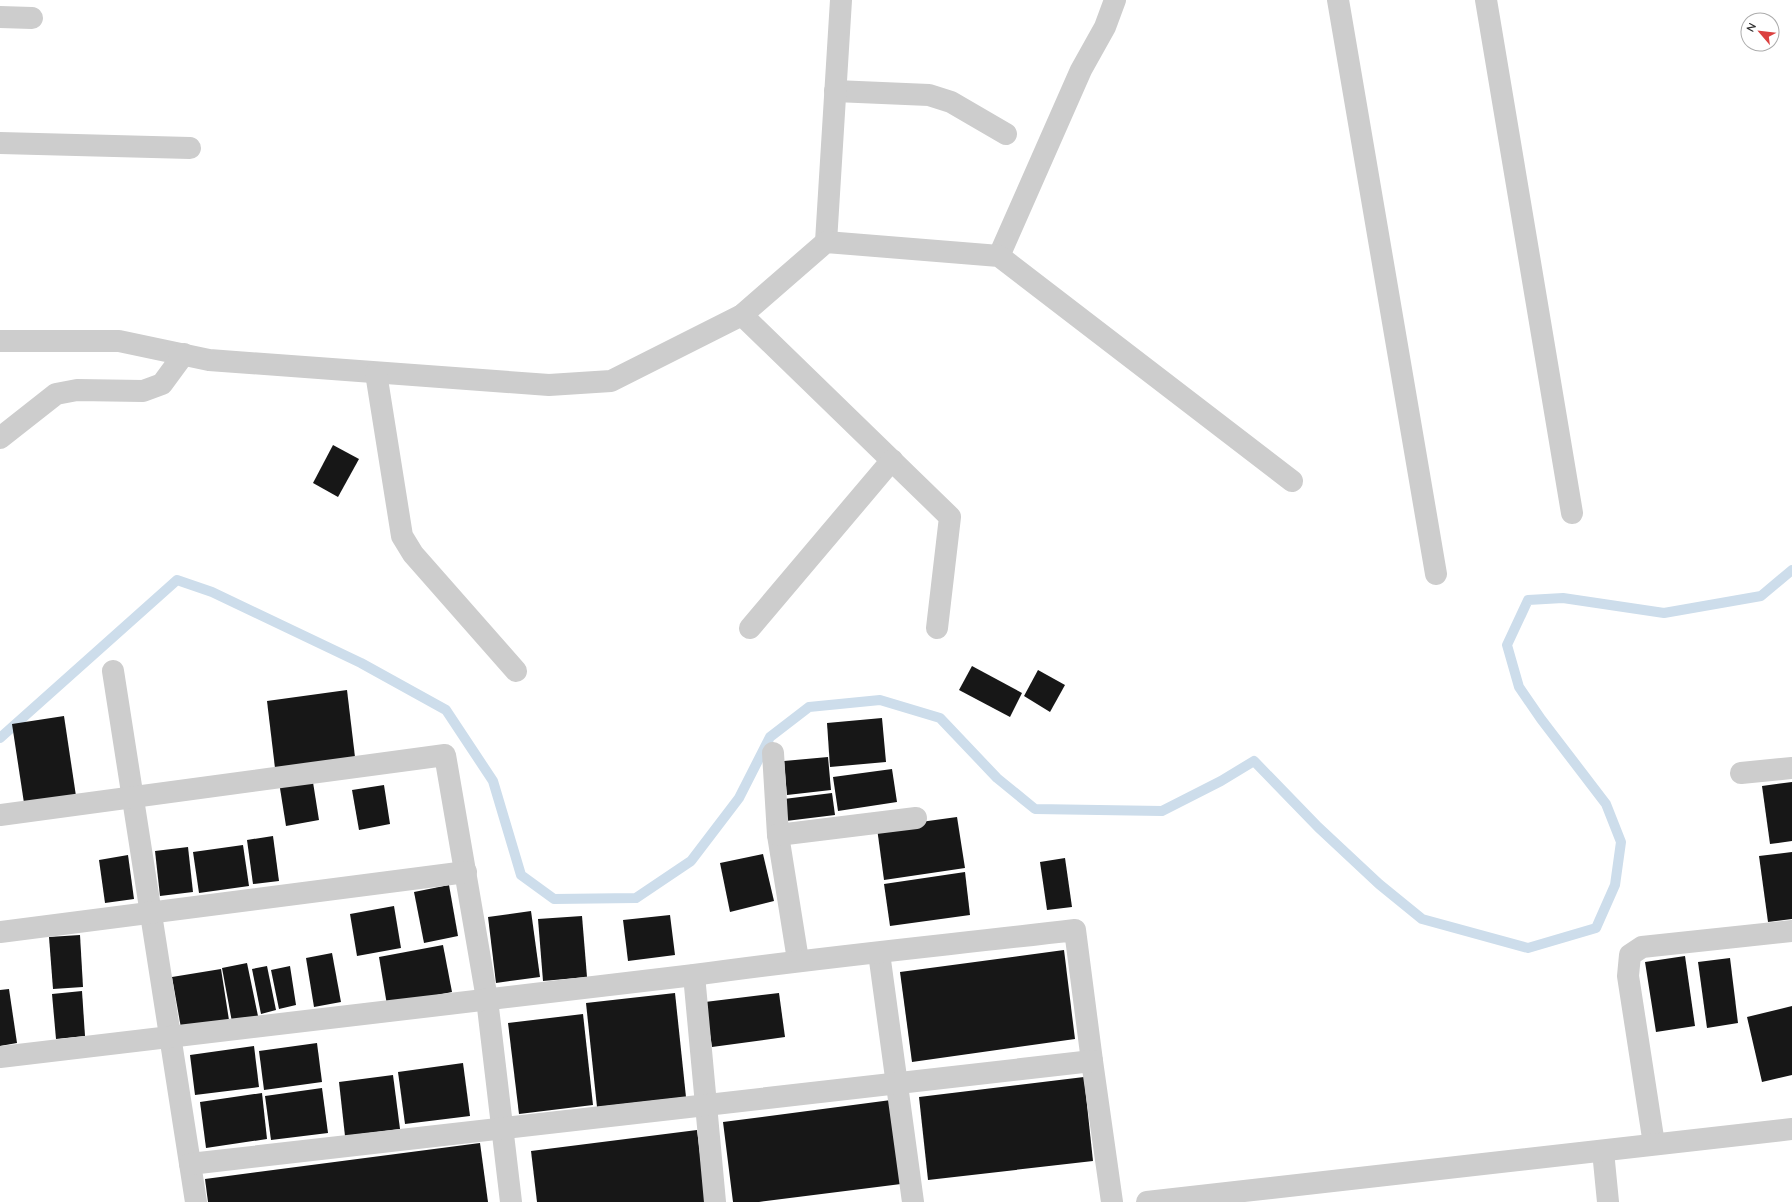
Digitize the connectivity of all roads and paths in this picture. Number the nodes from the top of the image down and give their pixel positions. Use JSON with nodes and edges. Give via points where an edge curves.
{"nodes":[{"id":1,"x":841,"y":0,"type":"edge"},
{"id":2,"x":1114,"y":0,"type":"edge"},
{"id":3,"x":1338,"y":0,"type":"edge"},
{"id":4,"x":1486,"y":0,"type":"edge"},
{"id":5,"x":0,"y":18,"type":"edge"},
{"id":6,"x":32,"y":18,"type":"dead end"},
{"id":7,"x":835,"y":91,"type":"junction"},
{"id":8,"x":1006,"y":134,"type":"dead end"},
{"id":9,"x":0,"y":143,"type":"edge"},
{"id":10,"x":190,"y":148,"type":"dead end"},
{"id":11,"x":826,"y":242,"type":"junction"},
{"id":12,"x":1000,"y":256,"type":"junction"},
{"id":13,"x":742,"y":315,"type":"junction"},
{"id":14,"x":0,"y":341,"type":"edge"},
{"id":15,"x":184,"y":354,"type":"junction"},
{"id":16,"x":376,"y":373,"type":"junction"},
{"id":17,"x":0,"y":438,"type":"edge"},
{"id":18,"x":892,"y":460,"type":"junction"},
{"id":19,"x":1292,"y":481,"type":"dead end"},
{"id":20,"x":1572,"y":513,"type":"dead end"},
{"id":21,"x":1436,"y":574,"type":"dead end"},
{"id":22,"x":750,"y":628,"type":"dead end"},
{"id":23,"x":937,"y":628,"type":"dead end"},
{"id":24,"x":113,"y":671,"type":"dead end"},
{"id":25,"x":516,"y":671,"type":"dead end"},
{"id":26,"x":772,"y":753,"type":"dead end"},
{"id":27,"x":1792,"y":768,"type":"edge"},
{"id":28,"x":1741,"y":773,"type":"dead end"},
{"id":29,"x":133,"y":798,"type":"junction"},
{"id":30,"x":0,"y":815,"type":"edge"},
{"id":31,"x":916,"y":818,"type":"dead end"},
{"id":32,"x":778,"y":835,"type":"junction"},
{"id":33,"x":466,"y":872,"type":"junction"},
{"id":34,"x":151,"y":913,"type":"junction"},
{"id":35,"x":1792,"y":931,"type":"edge"},
{"id":36,"x":0,"y":932,"type":"edge"},
{"id":37,"x":879,"y":953,"type":"junction"},
{"id":38,"x":798,"y":960,"type":"junction"},
{"id":39,"x":694,"y":975,"type":"junction"},
{"id":40,"x":487,"y":999,"type":"junction"},
{"id":41,"x":170,"y":1036,"type":"junction"},
{"id":42,"x":0,"y":1057,"type":"edge"},
{"id":43,"x":1092,"y":1060,"type":"junction"},
{"id":44,"x":897,"y":1083,"type":"junction"},
{"id":45,"x":706,"y":1105,"type":"junction"},
{"id":46,"x":502,"y":1128,"type":"junction"},
{"id":47,"x":1792,"y":1129,"type":"edge"},
{"id":48,"x":1654,"y":1144,"type":"junction"},
{"id":49,"x":1603,"y":1151,"type":"junction"},
{"id":50,"x":190,"y":1164,"type":"junction"},
{"id":51,"x":196,"y":1202,"type":"edge"},
{"id":52,"x":511,"y":1202,"type":"edge"},
{"id":53,"x":715,"y":1202,"type":"edge"},
{"id":54,"x":912,"y":1202,"type":"edge"},
{"id":55,"x":1112,"y":1202,"type":"edge"},
{"id":56,"x":1147,"y":1202,"type":"edge"},
{"id":57,"x":1608,"y":1202,"type":"edge"}],
"edges":[{"from":1,"to":7,"type":"street"},
{"from":2,"to":12,"type":"street","via":[[1105,27],[1081,70]]},
{"from":3,"to":21,"type":"street"},
{"from":4,"to":20,"type":"street"},
{"from":5,"to":6,"type":"street"},
{"from":7,"to":8,"type":"street","via":[[929,96],[950,102]]},
{"from":7,"to":11,"type":"street"},
{"from":9,"to":10,"type":"street"},
{"from":11,"to":12,"type":"street"},
{"from":11,"to":13,"type":"street"},
{"from":12,"to":19,"type":"street"},
{"from":13,"to":16,"type":"street","via":[[611,381],[549,386]]},
{"from":13,"to":18,"type":"street"},
{"from":14,"to":15,"type":"street","via":[[119,341]]},
{"from":15,"to":16,"type":"street","via":[[209,360]]},
{"from":15,"to":17,"type":"street","via":[[162,384],[143,391],[77,390],[56,394]]},
{"from":16,"to":25,"type":"street","via":[[402,536],[413,554]]},
{"from":18,"to":22,"type":"street"},
{"from":18,"to":23,"type":"street","via":[[950,518]]},
{"from":24,"to":29,"type":"street"},
{"from":26,"to":32,"type":"street"},
{"from":27,"to":28,"type":"street"},
{"from":29,"to":30,"type":"street"},
{"from":29,"to":33,"type":"street","via":[[445,755]]},
{"from":29,"to":34,"type":"street"},
{"from":31,"to":32,"type":"street"},
{"from":32,"to":38,"type":"street"},
{"from":33,"to":34,"type":"street"},
{"from":33,"to":40,"type":"street"},
{"from":34,"to":36,"type":"street"},
{"from":34,"to":41,"type":"street"},
{"from":35,"to":48,"type":"street","via":[[1642,947],[1630,955],[1628,976]]},
{"from":37,"to":38,"type":"street"},
{"from":37,"to":43,"type":"street","via":[[1075,930]]},
{"from":37,"to":44,"type":"street"},
{"from":38,"to":39,"type":"street"},
{"from":39,"to":40,"type":"street"},
{"from":39,"to":45,"type":"street"},
{"from":40,"to":41,"type":"street"},
{"from":40,"to":46,"type":"street"},
{"from":41,"to":42,"type":"street"},
{"from":41,"to":50,"type":"street"},
{"from":43,"to":44,"type":"street"},
{"from":43,"to":55,"type":"street"},
{"from":44,"to":45,"type":"street"},
{"from":44,"to":54,"type":"street"},
{"from":45,"to":46,"type":"street"},
{"from":45,"to":53,"type":"street"},
{"from":46,"to":50,"type":"street"},
{"from":46,"to":52,"type":"street"},
{"from":47,"to":48,"type":"street"},
{"from":48,"to":49,"type":"street"},
{"from":49,"to":56,"type":"street"},
{"from":49,"to":57,"type":"street"},
{"from":50,"to":51,"type":"street"}]}
